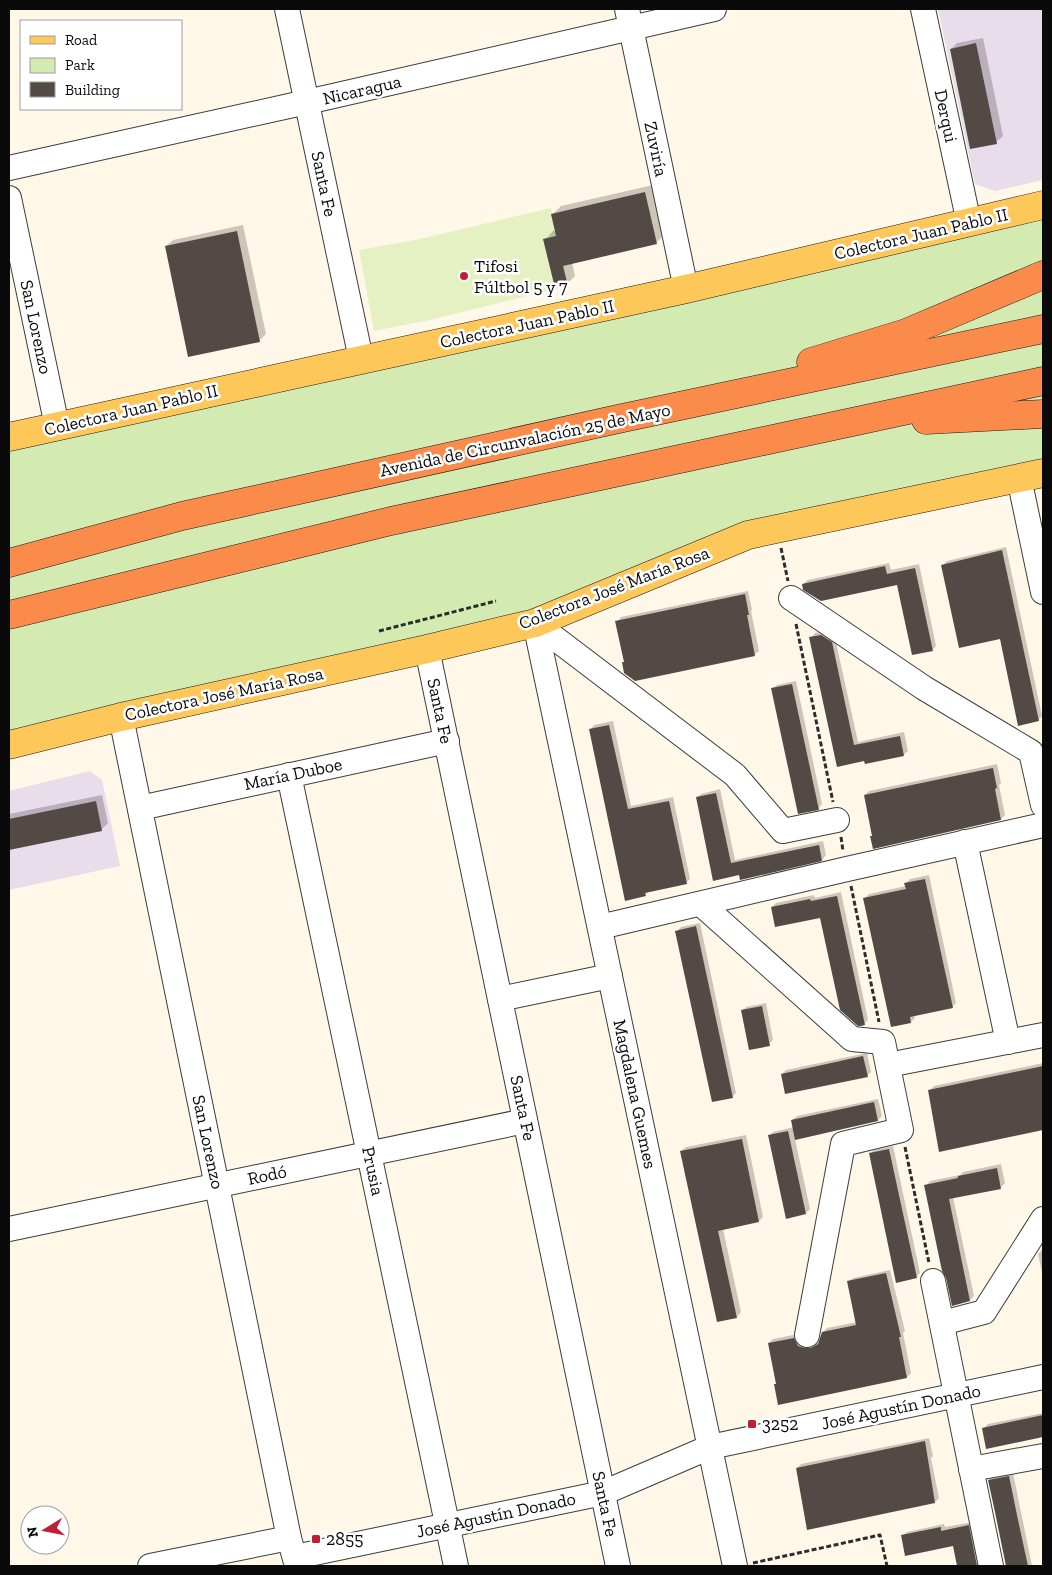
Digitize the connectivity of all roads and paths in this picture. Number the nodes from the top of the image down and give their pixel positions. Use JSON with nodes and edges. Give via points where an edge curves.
{"nodes":[{"id":1,"x":288,"y":9,"type":"edge"},
{"id":2,"x":714,"y":9,"type":"edge"},
{"id":3,"x":923,"y":9,"type":"edge"},
{"id":4,"x":629,"y":19,"type":"edge"},
{"id":5,"x":307,"y":102,"type":"junction"},
{"id":6,"x":9,"y":168,"type":"edge"},
{"id":7,"x":9,"y":198,"type":"edge"},
{"id":8,"x":1043,"y":205,"type":"edge"},
{"id":9,"x":969,"y":222,"type":"junction"},
{"id":10,"x":1043,"y":275,"type":"edge"},
{"id":11,"x":686,"y":289,"type":"junction"},
{"id":12,"x":1043,"y":328,"type":"edge"},
{"id":13,"x":361,"y":358,"type":"junction"},
{"id":14,"x":1043,"y":381,"type":"edge"},
{"id":15,"x":1043,"y":414,"type":"edge"},
{"id":16,"x":618,"y":419,"type":"junction"},
{"id":17,"x":57,"y":426,"type":"junction"},
{"id":18,"x":812,"y":430,"type":"junction"},
{"id":19,"x":9,"y":437,"type":"edge"},
{"id":20,"x":1031,"y":475,"type":"edge"},
{"id":21,"x":776,"y":529,"type":"junction"},
{"id":22,"x":9,"y":564,"type":"edge"},
{"id":23,"x":1043,"y":592,"type":"edge"},
{"id":24,"x":791,"y":598,"type":"junction"},
{"id":25,"x":496,"y":601,"type":"dead end"},
{"id":26,"x":9,"y":615,"type":"edge"},
{"id":27,"x":535,"y":623,"type":"junction"},
{"id":28,"x":379,"y":631,"type":"dead end"},
{"id":29,"x":427,"y":650,"type":"junction"},
{"id":30,"x":121,"y":716,"type":"junction"},
{"id":31,"x":446,"y":741,"type":"junction"},
{"id":32,"x":9,"y":745,"type":"edge"},
{"id":33,"x":289,"y":775,"type":"junction"},
{"id":34,"x":1043,"y":806,"type":"edge"},
{"id":35,"x":140,"y":808,"type":"junction"},
{"id":36,"x":837,"y":820,"type":"junction"},
{"id":37,"x":1043,"y":825,"type":"edge"},
{"id":38,"x":965,"y":842,"type":"junction"},
{"id":39,"x":847,"y":868,"type":"junction"},
{"id":40,"x":701,"y":904,"type":"junction"},
{"id":41,"x":600,"y":927,"type":"junction"},
{"id":42,"x":610,"y":976,"type":"junction"},
{"id":43,"x":500,"y":999,"type":"junction"},
{"id":44,"x":1043,"y":1035,"type":"edge"},
{"id":45,"x":883,"y":1042,"type":"junction"},
{"id":46,"x":1008,"y":1042,"type":"junction"},
{"id":47,"x":888,"y":1065,"type":"junction"},
{"id":48,"x":526,"y":1121,"type":"junction"},
{"id":49,"x":902,"y":1130,"type":"junction"},
{"id":50,"x":369,"y":1153,"type":"junction"},
{"id":51,"x":217,"y":1186,"type":"junction"},
{"id":52,"x":1043,"y":1219,"type":"edge"},
{"id":53,"x":9,"y":1229,"type":"edge"},
{"id":54,"x":933,"y":1281,"type":"joint"},
{"id":55,"x":942,"y":1323,"type":"junction"},
{"id":56,"x":807,"y":1335,"type":"dead end"},
{"id":57,"x":1043,"y":1377,"type":"edge"},
{"id":58,"x":957,"y":1396,"type":"junction"},
{"id":59,"x":710,"y":1448,"type":"junction"},
{"id":60,"x":1043,"y":1456,"type":"edge"},
{"id":61,"x":972,"y":1469,"type":"junction"},
{"id":62,"x":603,"y":1493,"type":"junction"},
{"id":63,"x":448,"y":1525,"type":"junction"},
{"id":64,"x":293,"y":1554,"type":"edge"},
{"id":65,"x":742,"y":1565,"type":"edge"},
{"id":66,"x":150,"y":1566,"type":"edge"},
{"id":67,"x":456,"y":1566,"type":"edge"},
{"id":68,"x":618,"y":1566,"type":"edge"},
{"id":69,"x":887,"y":1566,"type":"edge"},
{"id":70,"x":991,"y":1566,"type":"edge"}],
"edges":[{"from":1,"to":5,"type":"street","name":"Santa Fe"},
{"from":2,"to":4,"type":"street","name":"Nicaragua"},
{"from":3,"to":9,"type":"street","name":"Derqui"},
{"from":4,"to":5,"type":"street","name":"Nicaragua"},
{"from":4,"to":11,"type":"street","name":"Zuviría"},
{"from":5,"to":6,"type":"street","name":"Nicaragua"},
{"from":5,"to":13,"type":"street","name":"Santa Fe"},
{"from":7,"to":17,"type":"street","name":"San Lorenzo"},
{"from":8,"to":9,"type":"main road","name":"Colectora Juan Pablo II"},
{"from":9,"to":11,"type":"main road","name":"Colectora Juan Pablo II"},
{"from":10,"to":16,"type":"highway","via":[[906,333]]},
{"from":11,"to":13,"type":"main road","name":"Colectora Juan Pablo II"},
{"from":12,"to":16,"type":"highway","name":"Avenida de Circunvalación 25 de Mayo"},
{"from":13,"to":17,"type":"main road","name":"Colectora Juan Pablo II"},
{"from":14,"to":18,"type":"highway"},
{"from":15,"to":18,"type":"highway"},
{"from":16,"to":22,"type":"highway","name":"Avenida de Circunvalación 25 de Mayo","via":[[182,516]]},
{"from":17,"to":19,"type":"main road","name":"Colectora Juan Pablo II"},
{"from":18,"to":26,"type":"highway","via":[[391,521]]},
{"from":20,"to":21,"type":"main road","name":"Colectora José María Rosa"},
{"from":20,"to":23,"type":"street"},
{"from":21,"to":24,"type":"path"},
{"from":21,"to":27,"type":"main road","name":"Colectora José María Rosa","via":[[748,535]]},
{"from":24,"to":34,"type":"street","via":[[924,688],[1031,752]]},
{"from":24,"to":36,"type":"path"},
{"from":25,"to":28,"type":"path"},
{"from":27,"to":29,"type":"main road","name":"Colectora José María Rosa"},
{"from":27,"to":36,"type":"street","via":[[735,775],[783,831]]},
{"from":27,"to":41,"type":"street","name":"Magdalena Guemes"},
{"from":29,"to":30,"type":"main road","name":"Colectora José María Rosa"},
{"from":29,"to":31,"type":"street","name":"Santa Fe"},
{"from":30,"to":32,"type":"main road","name":"Colectora José María Rosa"},
{"from":30,"to":35,"type":"street","name":"San Lorenzo"},
{"from":31,"to":33,"type":"street","name":"María Duboe"},
{"from":31,"to":43,"type":"street","name":"Santa Fe"},
{"from":33,"to":35,"type":"street","name":"María Duboe"},
{"from":33,"to":50,"type":"street","name":"Prusia"},
{"from":35,"to":51,"type":"street","name":"San Lorenzo"},
{"from":36,"to":39,"type":"path"},
{"from":37,"to":38,"type":"street"},
{"from":38,"to":39,"type":"street"},
{"from":38,"to":46,"type":"street"},
{"from":39,"to":40,"type":"street"},
{"from":39,"to":45,"type":"path"},
{"from":40,"to":41,"type":"street"},
{"from":40,"to":45,"type":"street","via":[[852,1039]]},
{"from":41,"to":42,"type":"street","name":"Magdalena Guemes"},
{"from":42,"to":43,"type":"street"},
{"from":42,"to":59,"type":"street","name":"Magdalena Guemes"},
{"from":43,"to":48,"type":"street","name":"Santa Fe"},
{"from":44,"to":46,"type":"street"},
{"from":45,"to":47,"type":"street"},
{"from":46,"to":47,"type":"street"},
{"from":47,"to":49,"type":"street"},
{"from":48,"to":50,"type":"street","name":"Rodó"},
{"from":48,"to":62,"type":"street","name":"Santa Fe"},
{"from":49,"to":54,"type":"path"},
{"from":49,"to":56,"type":"street","via":[[843,1144]]},
{"from":50,"to":51,"type":"street","name":"Rodó"},
{"from":50,"to":63,"type":"street","name":"Prusia"},
{"from":51,"to":53,"type":"street","name":"Rodó"},
{"from":51,"to":64,"type":"street","name":"San Lorenzo"},
{"from":52,"to":55,"type":"street","via":[[984,1312]]},
{"from":54,"to":55,"type":"street"},
{"from":55,"to":58,"type":"street"},
{"from":57,"to":58,"type":"street","name":"José Agustín Donado"},
{"from":58,"to":59,"type":"street","name":"José Agustín Donado"},
{"from":58,"to":61,"type":"street"},
{"from":59,"to":62,"type":"street","name":"José Agustín Donado"},
{"from":59,"to":65,"type":"street","name":"Magdalena Guemes"},
{"from":60,"to":61,"type":"street"},
{"from":61,"to":70,"type":"street"},
{"from":62,"to":63,"type":"street","name":"José Agustín Donado"},
{"from":62,"to":68,"type":"street","name":"Santa Fe"},
{"from":63,"to":64,"type":"street","name":"José Agustín Donado"},
{"from":63,"to":67,"type":"street","name":"Prusia"},
{"from":64,"to":66,"type":"street","name":"José Agustín Donado"},
{"from":65,"to":69,"type":"path","via":[[880,1535]]}]}
